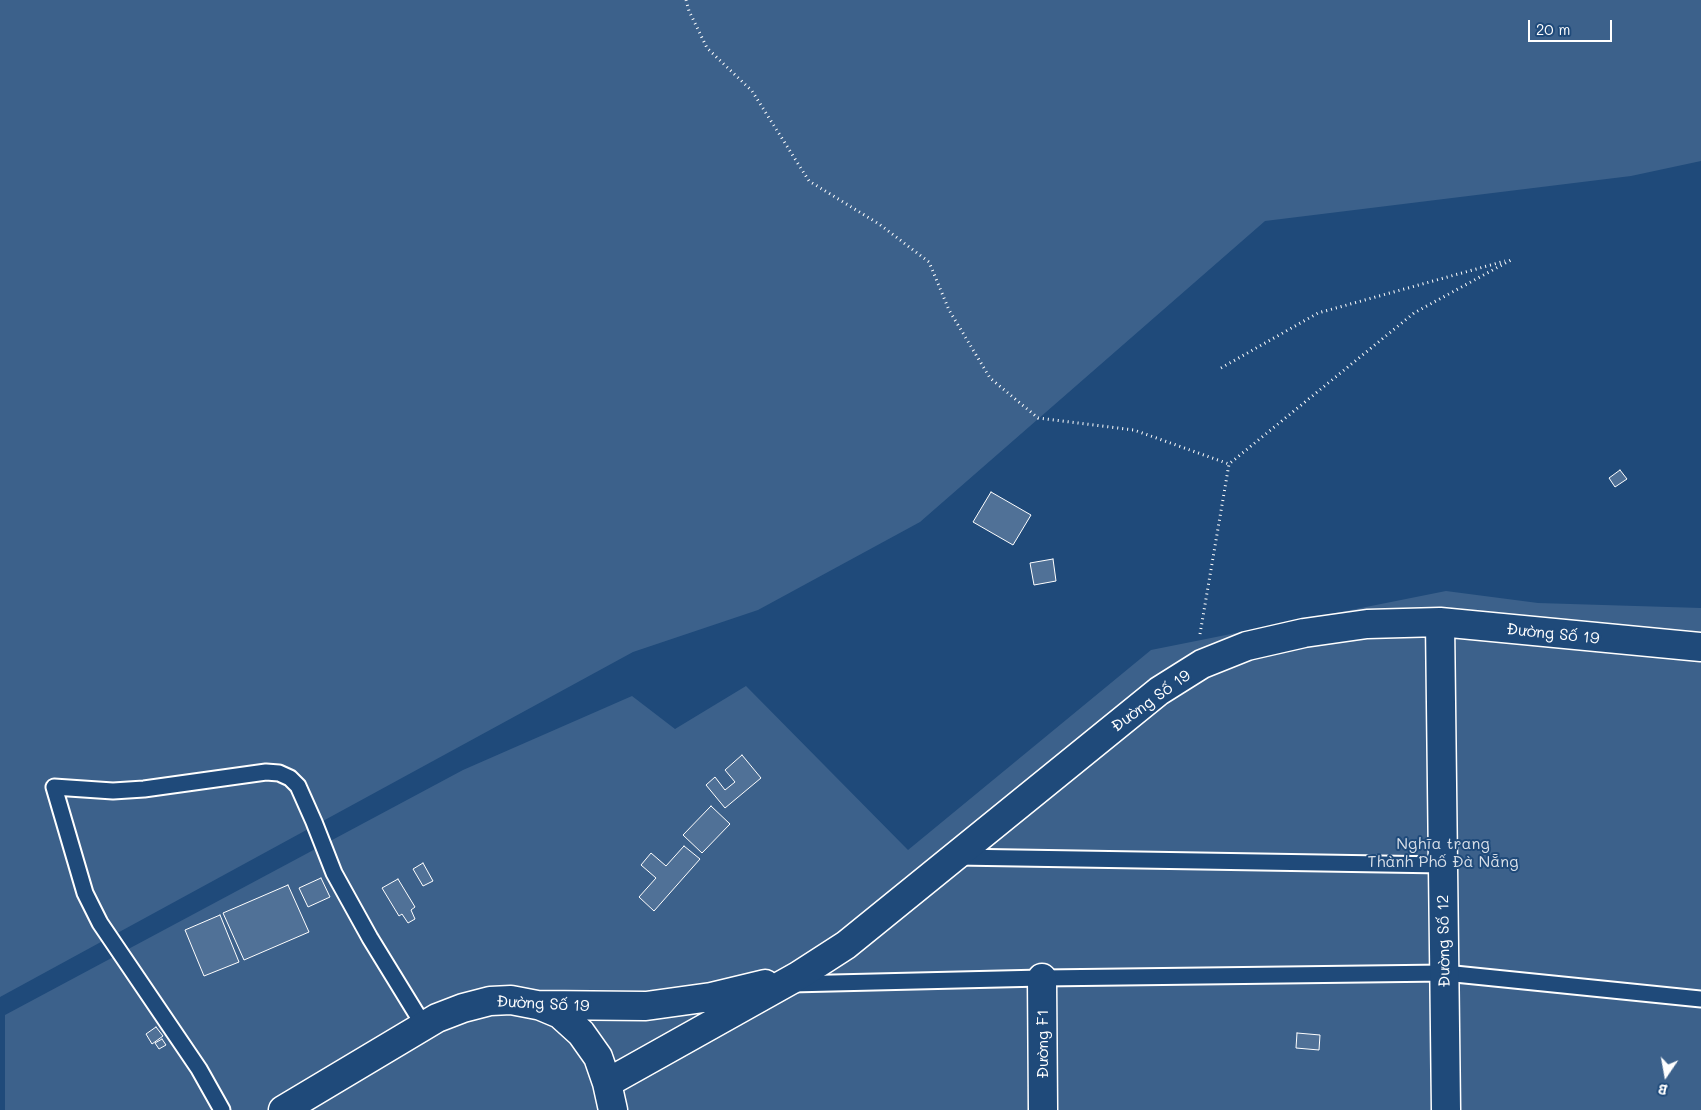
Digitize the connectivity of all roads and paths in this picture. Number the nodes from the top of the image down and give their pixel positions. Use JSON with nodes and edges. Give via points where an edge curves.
{"nodes":[{"id":1,"x":686,"y":0,"type":"edge"},
{"id":2,"x":1221,"y":368,"type":"dead end"},
{"id":3,"x":1229,"y":464,"type":"junction"},
{"id":4,"x":1440,"y":622,"type":"junction"},
{"id":5,"x":1200,"y":630,"type":"dead end"},
{"id":6,"x":1701,"y":647,"type":"edge"},
{"id":7,"x":956,"y":857,"type":"junction"},
{"id":8,"x":1442,"y":865,"type":"junction"},
{"id":9,"x":1445,"y":973,"type":"junction"},
{"id":10,"x":1042,"y":978,"type":"junction"},
{"id":11,"x":791,"y":980,"type":"junction"},
{"id":12,"x":1701,"y":999,"type":"edge"},
{"id":13,"x":537,"y":1005,"type":"junction"},
{"id":14,"x":424,"y":1026,"type":"junction"},
{"id":15,"x":607,"y":1083,"type":"junction"},
{"id":16,"x":222,"y":1110,"type":"edge"},
{"id":17,"x":283,"y":1110,"type":"edge"},
{"id":18,"x":613,"y":1110,"type":"edge"},
{"id":19,"x":1043,"y":1110,"type":"edge"},
{"id":20,"x":1446,"y":1110,"type":"edge"}],
"edges":[{"from":1,"to":3,"type":"path","via":[[707,48],[752,91],[809,181],[879,224],[930,262],[949,310],[990,378],[1038,418],[1134,430]]},
{"from":2,"to":3,"type":"path","via":[[1318,313],[1511,260],[1414,313]]},
{"from":3,"to":5,"type":"path"},
{"from":4,"to":6,"type":"street","name":"Đường Số 19"},
{"from":4,"to":7,"type":"street","name":"Đường Số 19","via":[[1367,624],[1304,633],[1248,646],[1202,664],[1159,691]]},
{"from":4,"to":8,"type":"street","name":"Đường Số 12"},
{"from":7,"to":8,"type":"lane"},
{"from":7,"to":11,"type":"street","name":"Đường Số 19","via":[[846,946]]},
{"from":8,"to":9,"type":"street","name":"Đường Số 12"},
{"from":9,"to":10,"type":"lane"},
{"from":9,"to":12,"type":"lane"},
{"from":9,"to":20,"type":"street","name":"Đường Số 12"},
{"from":10,"to":11,"type":"lane"},
{"from":10,"to":19,"type":"street","name":"Đường F1"},
{"from":11,"to":13,"type":"street","name":"Đường Số 19","via":[[711,997],[646,1006]]},
{"from":11,"to":15,"type":"street","name":"Đường Số 19"},
{"from":13,"to":14,"type":"street","name":"Đường Số 19","via":[[511,1000],[490,1001],[437,1018]]},
{"from":13,"to":15,"type":"street","via":[[560,1014],[581,1033],[598,1058]]},
{"from":14,"to":16,"type":"lane","via":[[334,874],[298,786],[290,778],[266,772],[113,791],[54,786],[77,870],[96,915],[199,1069]]},
{"from":14,"to":17,"type":"street","name":"Đường Số 19"},
{"from":15,"to":18,"type":"street"}]}
